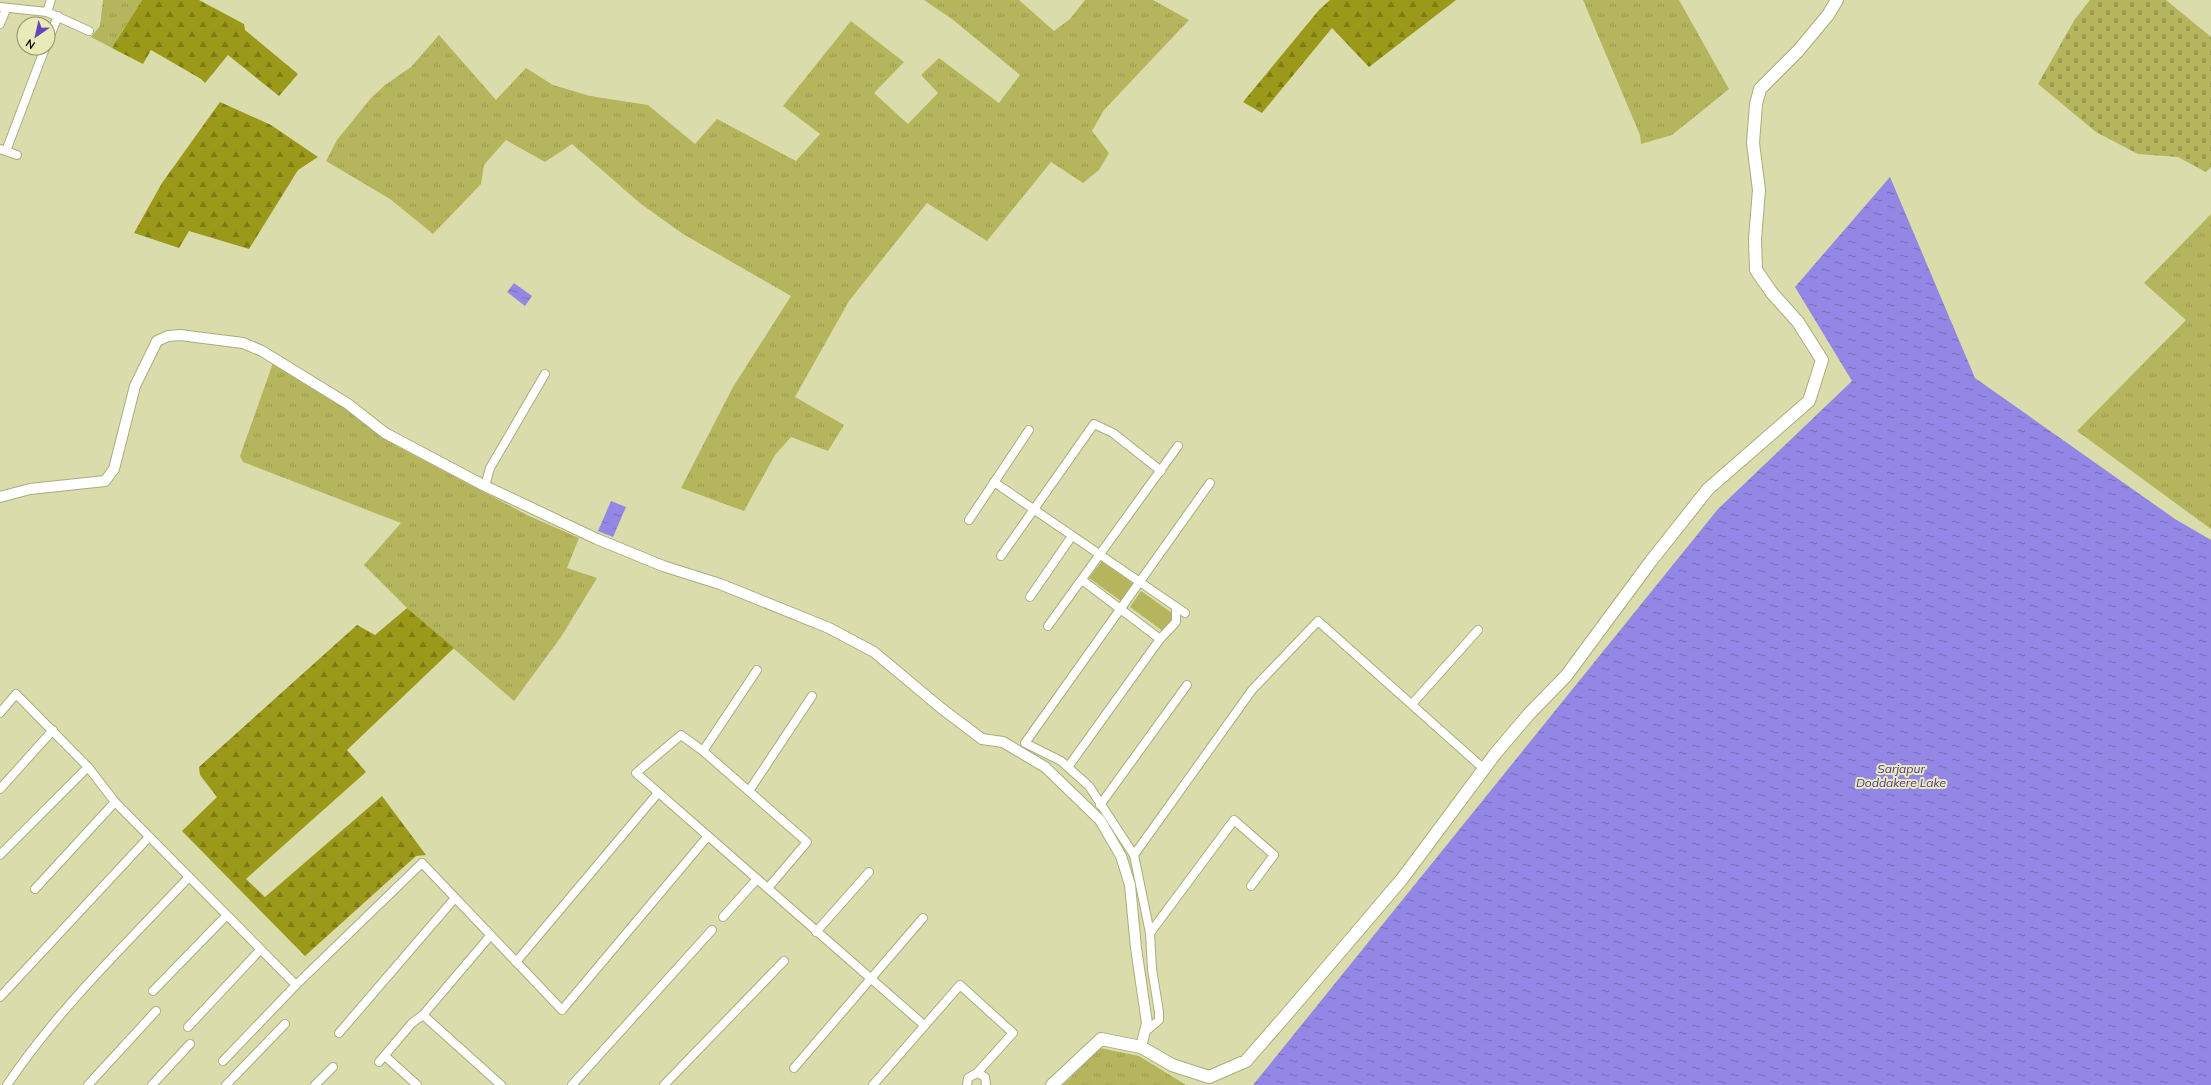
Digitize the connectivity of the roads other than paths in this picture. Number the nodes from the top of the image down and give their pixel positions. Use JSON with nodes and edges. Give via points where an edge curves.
{"nodes":[{"id":1,"x":51,"y":0,"type":"edge"},
{"id":2,"x":1837,"y":0,"type":"edge"},
{"id":3,"x":3,"y":8,"type":"edge"},
{"id":4,"x":47,"y":12,"type":"junction"},
{"id":5,"x":58,"y":16,"type":"junction"},
{"id":6,"x":56,"y":21,"type":"edge"},
{"id":7,"x":0,"y":24,"type":"edge"},
{"id":8,"x":88,"y":31,"type":"dead end"},
{"id":9,"x":43,"y":56,"type":"edge"},
{"id":10,"x":3,"y":150,"type":"edge"},
{"id":11,"x":17,"y":155,"type":"dead end"},
{"id":12,"x":545,"y":374,"type":"dead end"},
{"id":13,"x":1029,"y":430,"type":"dead end"},
{"id":14,"x":1178,"y":446,"type":"dead end"},
{"id":15,"x":1160,"y":471,"type":"junction"},
{"id":16,"x":994,"y":482,"type":"junction"},
{"id":17,"x":1210,"y":483,"type":"dead end"},
{"id":18,"x":485,"y":486,"type":"junction"},
{"id":19,"x":0,"y":497,"type":"edge"},
{"id":20,"x":1033,"y":509,"type":"junction"},
{"id":21,"x":969,"y":520,"type":"dead end"},
{"id":22,"x":1072,"y":536,"type":"junction"},
{"id":23,"x":1100,"y":555,"type":"junction"},
{"id":24,"x":1001,"y":556,"type":"dead end"},
{"id":25,"x":1082,"y":580,"type":"junction"},
{"id":26,"x":1139,"y":582,"type":"junction"},
{"id":27,"x":1030,"y":597,"type":"dead end"},
{"id":28,"x":1176,"y":607,"type":"junction"},
{"id":29,"x":1121,"y":608,"type":"junction"},
{"id":30,"x":1185,"y":613,"type":"dead end"},
{"id":31,"x":1048,"y":626,"type":"dead end"},
{"id":32,"x":1478,"y":630,"type":"dead end"},
{"id":33,"x":1160,"y":639,"type":"junction"},
{"id":34,"x":757,"y":670,"type":"dead end"},
{"id":35,"x":1188,"y":685,"type":"dead end"},
{"id":36,"x":812,"y":696,"type":"dead end"},
{"id":37,"x":1412,"y":704,"type":"junction"},
{"id":38,"x":0,"y":713,"type":"edge"},
{"id":39,"x":53,"y":730,"type":"junction"},
{"id":40,"x":703,"y":751,"type":"junction"},
{"id":41,"x":88,"y":767,"type":"junction"},
{"id":42,"x":1068,"y":767,"type":"junction"},
{"id":43,"x":1484,"y":769,"type":"junction"},
{"id":44,"x":0,"y":789,"type":"edge"},
{"id":45,"x":749,"y":791,"type":"junction"},
{"id":46,"x":658,"y":793,"type":"junction"},
{"id":47,"x":115,"y":802,"type":"junction"},
{"id":48,"x":1100,"y":805,"type":"junction"},
{"id":49,"x":708,"y":836,"type":"junction"},
{"id":50,"x":150,"y":837,"type":"junction"},
{"id":51,"x":0,"y":855,"type":"edge"},
{"id":52,"x":1134,"y":856,"type":"junction"},
{"id":53,"x":869,"y":872,"type":"dead end"},
{"id":54,"x":188,"y":877,"type":"junction"},
{"id":55,"x":757,"y":878,"type":"junction"},
{"id":56,"x":1251,"y":886,"type":"dead end"},
{"id":57,"x":768,"y":888,"type":"junction"},
{"id":58,"x":35,"y":889,"type":"dead end"},
{"id":59,"x":455,"y":898,"type":"junction"},
{"id":60,"x":226,"y":916,"type":"junction"},
{"id":61,"x":723,"y":917,"type":"dead end"},
{"id":62,"x":923,"y":918,"type":"dead end"},
{"id":63,"x":712,"y":930,"type":"dead end"},
{"id":64,"x":816,"y":932,"type":"junction"},
{"id":65,"x":1150,"y":933,"type":"junction"},
{"id":66,"x":490,"y":936,"type":"junction"},
{"id":67,"x":260,"y":950,"type":"junction"},
{"id":68,"x":784,"y":961,"type":"dead end"},
{"id":69,"x":516,"y":962,"type":"junction"},
{"id":70,"x":871,"y":980,"type":"junction"},
{"id":71,"x":296,"y":985,"type":"junction"},
{"id":72,"x":153,"y":991,"type":"dead end"},
{"id":73,"x":0,"y":997,"type":"edge"},
{"id":74,"x":156,"y":1011,"type":"dead end"},
{"id":75,"x":424,"y":1015,"type":"junction"},
{"id":76,"x":285,"y":1024,"type":"dead end"},
{"id":77,"x":924,"y":1024,"type":"junction"},
{"id":78,"x":188,"y":1027,"type":"dead end"},
{"id":79,"x":1145,"y":1032,"type":"junction"},
{"id":80,"x":339,"y":1033,"type":"dead end"},
{"id":81,"x":190,"y":1044,"type":"dead end"},
{"id":82,"x":1141,"y":1047,"type":"junction"},
{"id":83,"x":384,"y":1056,"type":"junction"},
{"id":84,"x":223,"y":1061,"type":"dead end"},
{"id":85,"x":379,"y":1062,"type":"dead end"},
{"id":86,"x":332,"y":1067,"type":"dead end"},
{"id":87,"x":794,"y":1068,"type":"dead end"},
{"id":88,"x":976,"y":1073,"type":"junction"},
{"id":89,"x":415,"y":1084,"type":"edge"},
{"id":90,"x":988,"y":1084,"type":"edge"},
{"id":91,"x":7,"y":1085,"type":"edge"},
{"id":92,"x":88,"y":1085,"type":"edge"},
{"id":93,"x":152,"y":1085,"type":"edge"},
{"id":94,"x":226,"y":1085,"type":"edge"},
{"id":95,"x":315,"y":1085,"type":"edge"},
{"id":96,"x":501,"y":1085,"type":"edge"},
{"id":97,"x":572,"y":1085,"type":"edge"},
{"id":98,"x":664,"y":1085,"type":"edge"},
{"id":99,"x":873,"y":1085,"type":"edge"},
{"id":100,"x":967,"y":1085,"type":"edge"},
{"id":101,"x":1052,"y":1085,"type":"edge"}],
"edges":[{"from":1,"to":4,"type":"street"},
{"from":2,"to":43,"type":"main road","via":[[1828,15],[1798,50],[1760,89],[1756,104],[1753,142],[1759,190],[1755,239],[1756,270],[1772,293],[1798,322],[1822,360],[1809,401],[1708,489],[1566,676],[1529,714]]},
{"from":3,"to":4,"type":"street"},
{"from":3,"to":7,"type":"street"},
{"from":4,"to":5,"type":"street"},
{"from":5,"to":6,"type":"street"},
{"from":5,"to":8,"type":"street"},
{"from":9,"to":10,"type":"street"},
{"from":10,"to":11,"type":"street"},
{"from":12,"to":18,"type":"street","via":[[490,468]]},
{"from":13,"to":16,"type":"street"},
{"from":14,"to":15,"type":"street"},
{"from":15,"to":20,"type":"street","via":[[1113,433],[1094,424]]},
{"from":15,"to":23,"type":"street"},
{"from":16,"to":20,"type":"street"},
{"from":16,"to":21,"type":"street"},
{"from":17,"to":26,"type":"street"},
{"from":18,"to":19,"type":"street","via":[[385,433],[348,404],[262,351],[243,343],[168,336],[157,341],[140,371],[114,469],[105,481],[30,489]]},
{"from":18,"to":79,"type":"street","via":[[597,539],[663,566],[720,584],[829,628],[874,652],[982,739],[1003,742],[1045,767],[1100,820],[1122,856],[1130,884],[1147,1022]]},
{"from":20,"to":22,"type":"street"},
{"from":20,"to":24,"type":"street"},
{"from":22,"to":23,"type":"street"},
{"from":22,"to":27,"type":"street"},
{"from":23,"to":25,"type":"street"},
{"from":23,"to":26,"type":"street"},
{"from":25,"to":29,"type":"street"},
{"from":25,"to":31,"type":"street"},
{"from":26,"to":28,"type":"street"},
{"from":26,"to":29,"type":"street"},
{"from":28,"to":30,"type":"street"},
{"from":28,"to":33,"type":"street","via":[[1176,622]]},
{"from":29,"to":33,"type":"street"},
{"from":29,"to":42,"type":"street","via":[[1025,743]]},
{"from":32,"to":37,"type":"street"},
{"from":33,"to":42,"type":"street"},
{"from":34,"to":40,"type":"street"},
{"from":35,"to":48,"type":"street"},
{"from":36,"to":45,"type":"street"},
{"from":37,"to":43,"type":"street"},
{"from":37,"to":52,"type":"street","via":[[1318,621],[1252,690]]},
{"from":38,"to":39,"type":"street","via":[[16,694]]},
{"from":39,"to":41,"type":"street"},
{"from":39,"to":44,"type":"street"},
{"from":40,"to":45,"type":"street"},
{"from":40,"to":46,"type":"street","via":[[681,735],[636,773]]},
{"from":41,"to":47,"type":"street"},
{"from":41,"to":51,"type":"street"},
{"from":42,"to":48,"type":"street","via":[[1089,786]]},
{"from":43,"to":82,"type":"main road","via":[[1402,879],[1246,1060],[1209,1077],[1172,1065]]},
{"from":45,"to":57,"type":"street","via":[[807,842]]},
{"from":46,"to":49,"type":"street"},
{"from":46,"to":69,"type":"street"},
{"from":47,"to":50,"type":"street"},
{"from":47,"to":58,"type":"street"},
{"from":48,"to":52,"type":"street"},
{"from":49,"to":55,"type":"street"},
{"from":49,"to":69,"type":"street","via":[[562,1010]]},
{"from":50,"to":54,"type":"street"},
{"from":50,"to":73,"type":"street"},
{"from":52,"to":65,"type":"street"},
{"from":53,"to":64,"type":"street"},
{"from":54,"to":60,"type":"street"},
{"from":54,"to":91,"type":"street","via":[[61,1014],[26,1056]]},
{"from":55,"to":57,"type":"street"},
{"from":55,"to":61,"type":"street"},
{"from":56,"to":65,"type":"street","via":[[1274,855],[1234,820]]},
{"from":57,"to":64,"type":"street"},
{"from":59,"to":66,"type":"street"},
{"from":59,"to":71,"type":"street","via":[[422,863]]},
{"from":59,"to":80,"type":"street"},
{"from":60,"to":67,"type":"street"},
{"from":60,"to":72,"type":"street"},
{"from":62,"to":70,"type":"street"},
{"from":63,"to":97,"type":"street"},
{"from":64,"to":70,"type":"street"},
{"from":65,"to":79,"type":"street","via":[[1159,1020]]},
{"from":66,"to":69,"type":"street"},
{"from":66,"to":75,"type":"street"},
{"from":67,"to":71,"type":"street"},
{"from":67,"to":78,"type":"street"},
{"from":68,"to":98,"type":"street"},
{"from":70,"to":77,"type":"street"},
{"from":70,"to":87,"type":"street"},
{"from":71,"to":84,"type":"street"},
{"from":74,"to":92,"type":"street"},
{"from":75,"to":83,"type":"street","via":[[412,1023]]},
{"from":75,"to":96,"type":"street"},
{"from":76,"to":94,"type":"street"},
{"from":77,"to":88,"type":"street","via":[[960,985],[1013,1033]]},
{"from":77,"to":99,"type":"street"},
{"from":79,"to":82,"type":"street"},
{"from":81,"to":93,"type":"street"},
{"from":82,"to":101,"type":"main road","via":[[1100,1039]]},
{"from":83,"to":85,"type":"street"},
{"from":83,"to":89,"type":"street"},
{"from":86,"to":95,"type":"street"},
{"from":88,"to":90,"type":"street","via":[[983,1075]]},
{"from":88,"to":100,"type":"street","via":[[968,1078]]}]}
